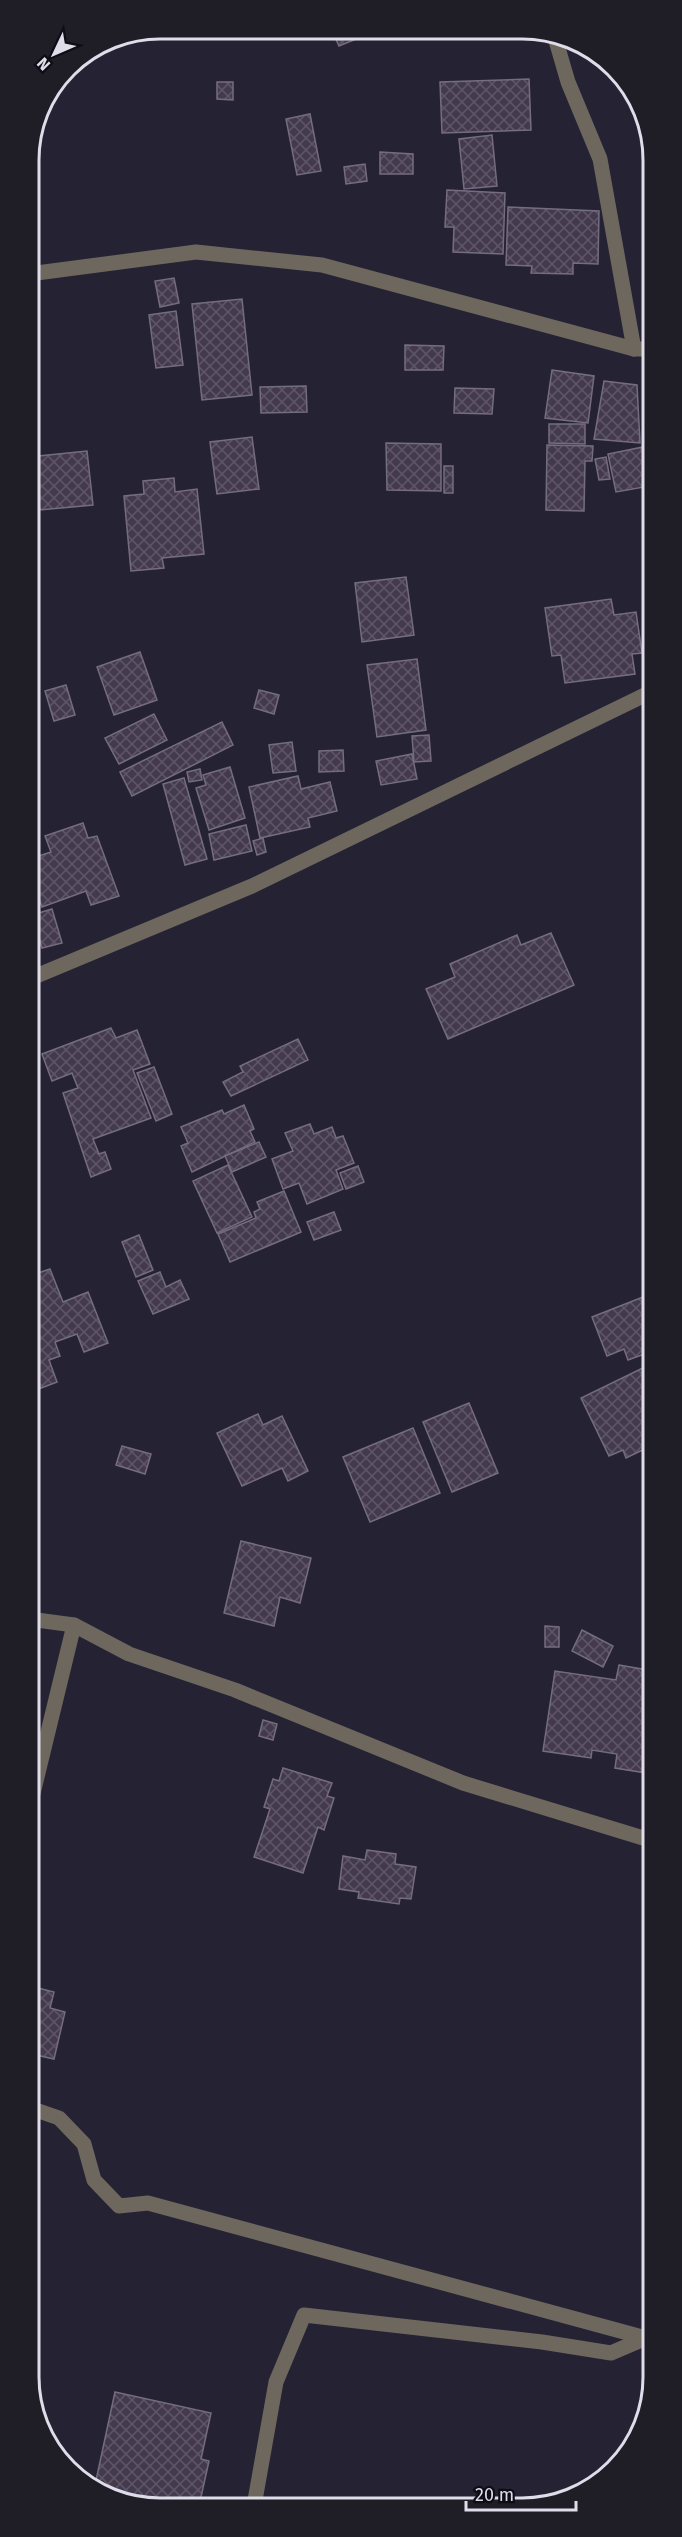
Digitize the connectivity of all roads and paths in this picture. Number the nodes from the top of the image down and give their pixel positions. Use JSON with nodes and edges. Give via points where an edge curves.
{"nodes":[{"id":1,"x":557,"y":44,"type":"edge"},
{"id":2,"x":39,"y":273,"type":"edge"},
{"id":3,"x":634,"y":349,"type":"junction"},
{"id":4,"x":643,"y":349,"type":"edge"},
{"id":5,"x":643,"y":696,"type":"edge"},
{"id":6,"x":39,"y":975,"type":"edge"},
{"id":7,"x":39,"y":1620,"type":"edge"},
{"id":8,"x":74,"y":1625,"type":"junction"},
{"id":9,"x":39,"y":1769,"type":"edge"},
{"id":10,"x":643,"y":1838,"type":"edge"},
{"id":11,"x":39,"y":2111,"type":"edge"},
{"id":12,"x":643,"y":2331,"type":"edge"},
{"id":13,"x":643,"y":2337,"type":"edge"},
{"id":14,"x":255,"y":2498,"type":"edge"}],
"edges":[{"from":1,"to":3,"type":"street","via":[[600,159]]},
{"from":2,"to":3,"type":"street","via":[[196,252],[322,265]]},
{"from":3,"to":4,"type":"street"},
{"from":5,"to":6,"type":"street","via":[[252,886]]},
{"from":7,"to":8,"type":"street"},
{"from":8,"to":9,"type":"street"},
{"from":8,"to":10,"type":"street","via":[[129,1654],[235,1690],[463,1783]]},
{"from":11,"to":12,"type":"street","via":[[59,2118],[84,2144],[94,2180],[119,2206],[148,2203]]},
{"from":13,"to":14,"type":"street","via":[[611,2353],[304,2315],[276,2382]]}]}
